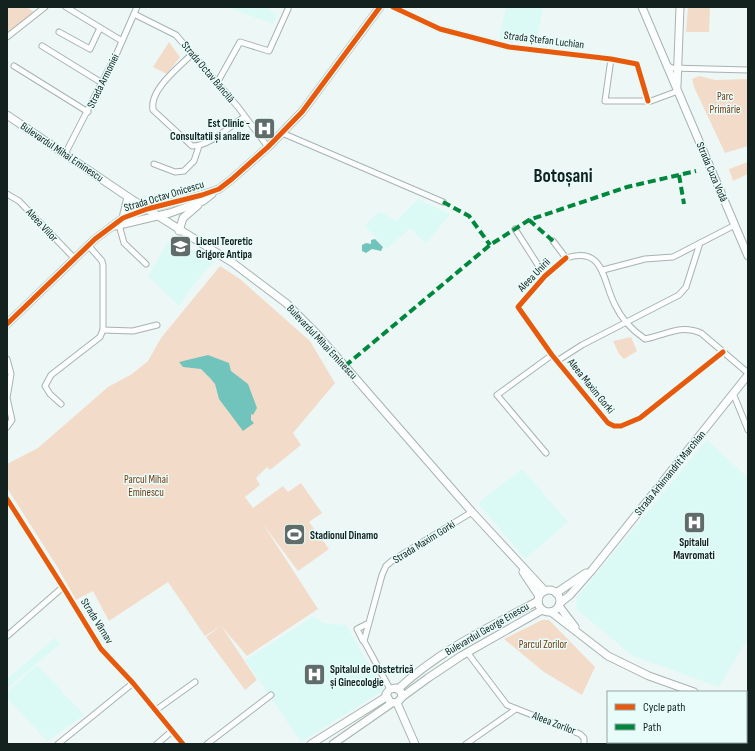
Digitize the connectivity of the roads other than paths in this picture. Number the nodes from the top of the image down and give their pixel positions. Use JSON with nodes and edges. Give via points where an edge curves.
{"nodes":[{"id":1,"x":45,"y":7,"type":"edge"},
{"id":2,"x":66,"y":7,"type":"edge"},
{"id":3,"x":137,"y":7,"type":"edge"},
{"id":4,"x":380,"y":7,"type":"edge"},
{"id":5,"x":393,"y":7,"type":"edge"},
{"id":6,"x":642,"y":7,"type":"edge"},
{"id":7,"x":680,"y":7,"type":"edge"},
{"id":8,"x":288,"y":9,"type":"dead end"},
{"id":9,"x":134,"y":14,"type":"junction"},
{"id":10,"x":100,"y":28,"type":"junction"},
{"id":11,"x":59,"y":32,"type":"dead end"},
{"id":12,"x":7,"y":37,"type":"edge"},
{"id":13,"x":122,"y":41,"type":"junction"},
{"id":14,"x":42,"y":46,"type":"dead end"},
{"id":15,"x":192,"y":54,"type":"junction"},
{"id":16,"x":611,"y":59,"type":"junction"},
{"id":17,"x":14,"y":66,"type":"dead end"},
{"id":18,"x":748,"y":70,"type":"edge"},
{"id":19,"x":676,"y":73,"type":"junction"},
{"id":20,"x":102,"y":83,"type":"junction"},
{"id":21,"x":217,"y":83,"type":"junction"},
{"id":22,"x":678,"y":90,"type":"junction"},
{"id":23,"x":648,"y":101,"type":"junction"},
{"id":24,"x":88,"y":112,"type":"junction"},
{"id":25,"x":7,"y":115,"type":"edge"},
{"id":26,"x":244,"y":117,"type":"junction"},
{"id":27,"x":282,"y":133,"type":"junction"},
{"id":28,"x":199,"y":146,"type":"junction"},
{"id":29,"x":268,"y":147,"type":"junction"},
{"id":30,"x":66,"y":154,"type":"junction"},
{"id":31,"x":154,"y":164,"type":"dead end"},
{"id":32,"x":219,"y":189,"type":"junction"},
{"id":33,"x":7,"y":194,"type":"edge"},
{"id":34,"x":128,"y":198,"type":"junction"},
{"id":35,"x":203,"y":201,"type":"junction"},
{"id":36,"x":443,"y":202,"type":"dead end"},
{"id":37,"x":147,"y":209,"type":"junction"},
{"id":38,"x":158,"y":216,"type":"junction"},
{"id":39,"x":121,"y":221,"type":"junction"},
{"id":40,"x":735,"y":225,"type":"junction"},
{"id":41,"x":515,"y":229,"type":"dead end"},
{"id":42,"x":179,"y":231,"type":"junction"},
{"id":43,"x":553,"y":241,"type":"dead end"},
{"id":44,"x":700,"y":243,"type":"junction"},
{"id":45,"x":88,"y":245,"type":"junction"},
{"id":46,"x":748,"y":256,"type":"edge"},
{"id":47,"x":566,"y":258,"type":"junction"},
{"id":48,"x":75,"y":259,"type":"junction"},
{"id":49,"x":146,"y":264,"type":"dead end"},
{"id":50,"x":603,"y":270,"type":"junction"},
{"id":51,"x":545,"y":276,"type":"junction"},
{"id":52,"x":518,"y":307,"type":"joint"},
{"id":53,"x":626,"y":323,"type":"junction"},
{"id":54,"x":7,"y":324,"type":"edge"},
{"id":55,"x":157,"y":325,"type":"dead end"},
{"id":56,"x":103,"y":330,"type":"junction"},
{"id":57,"x":723,"y":352,"type":"junction"},
{"id":58,"x":552,"y":355,"type":"junction"},
{"id":59,"x":7,"y":360,"type":"edge"},
{"id":60,"x":557,"y":361,"type":"junction"},
{"id":61,"x":748,"y":374,"type":"edge"},
{"id":62,"x":733,"y":393,"type":"junction"},
{"id":63,"x":61,"y":404,"type":"dead end"},
{"id":64,"x":7,"y":427,"type":"edge"},
{"id":65,"x":748,"y":430,"type":"edge"},
{"id":66,"x":546,"y":453,"type":"dead end"},
{"id":67,"x":7,"y":499,"type":"edge"},
{"id":68,"x":472,"y":512,"type":"junction"},
{"id":69,"x":592,"y":570,"type":"junction"},
{"id":70,"x":64,"y":587,"type":"junction"},
{"id":71,"x":556,"y":593,"type":"junction"},
{"id":72,"x":541,"y":596,"type":"junction"},
{"id":73,"x":559,"y":604,"type":"junction"},
{"id":74,"x":542,"y":610,"type":"junction"},
{"id":75,"x":552,"y":612,"type":"junction"},
{"id":76,"x":368,"y":624,"type":"junction"},
{"id":77,"x":581,"y":635,"type":"junction"},
{"id":78,"x":7,"y":636,"type":"edge"},
{"id":79,"x":364,"y":641,"type":"junction"},
{"id":80,"x":467,"y":652,"type":"junction"},
{"id":81,"x":195,"y":682,"type":"dead end"},
{"id":82,"x":133,"y":684,"type":"junction"},
{"id":83,"x":390,"y":689,"type":"junction"},
{"id":84,"x":398,"y":689,"type":"junction"},
{"id":85,"x":691,"y":691,"type":"edge"},
{"id":86,"x":271,"y":696,"type":"dead end"},
{"id":87,"x":386,"y":697,"type":"junction"},
{"id":88,"x":402,"y":697,"type":"junction"},
{"id":89,"x":394,"y":703,"type":"junction"},
{"id":90,"x":516,"y":709,"type":"junction"},
{"id":91,"x":156,"y":710,"type":"junction"},
{"id":92,"x":172,"y":731,"type":"junction"},
{"id":93,"x":58,"y":744,"type":"edge"},
{"id":94,"x":157,"y":744,"type":"edge"},
{"id":95,"x":183,"y":744,"type":"edge"},
{"id":96,"x":207,"y":744,"type":"edge"},
{"id":97,"x":311,"y":744,"type":"edge"},
{"id":98,"x":333,"y":744,"type":"edge"},
{"id":99,"x":415,"y":744,"type":"edge"},
{"id":100,"x":468,"y":744,"type":"edge"},
{"id":101,"x":584,"y":744,"type":"edge"}],
"edges":[{"from":1,"to":12,"type":"street"},
{"from":2,"to":10,"type":"street"},
{"from":3,"to":9,"type":"street","name":"Strada Armoniei"},
{"from":4,"to":27,"type":"main road","name":"Strada Octav Onicescu","via":[[322,86]]},
{"from":5,"to":16,"type":"street","name":"Strada Ștefan Luchian","via":[[440,29],[509,47]]},
{"from":6,"to":19,"type":"main road","name":"Strada Cuza Vodă","via":[[668,66]]},
{"from":7,"to":19,"type":"main road","name":"Strada Cuza Vodă"},
{"from":8,"to":21,"type":"street","via":[[269,51],[240,42]]},
{"from":9,"to":13,"type":"street","name":"Strada Armoniei"},
{"from":9,"to":15,"type":"street","name":"Strada Octav Băncilă","via":[[176,35]]},
{"from":10,"to":11,"type":"street","via":[[90,49]]},
{"from":10,"to":13,"type":"street"},
{"from":13,"to":20,"type":"street","name":"Strada Armoniei"},
{"from":14,"to":20,"type":"street"},
{"from":15,"to":21,"type":"street","name":"Strada Octav Băncilă"},
{"from":15,"to":28,"type":"street","via":[[168,78],[152,104],[153,110],[182,139],[192,146]]},
{"from":16,"to":23,"type":"street","name":"Strada Ștefan Luchian","via":[[638,65]]},
{"from":16,"to":23,"type":"street","via":[[605,101]]},
{"from":17,"to":24,"type":"street"},
{"from":18,"to":19,"type":"street","via":[[688,68]]},
{"from":19,"to":22,"type":"main road","name":"Strada Cuza Vodă"},
{"from":20,"to":24,"type":"street","name":"Strada Armoniei"},
{"from":21,"to":26,"type":"street","name":"Strada Octav Băncilă"},
{"from":22,"to":23,"type":"street"},
{"from":22,"to":40,"type":"main road","name":"Strada Cuza Vodă"},
{"from":24,"to":30,"type":"street","name":"Strada Armoniei"},
{"from":25,"to":30,"type":"main road","name":"Bulevardul Mihai Eminescu"},
{"from":26,"to":28,"type":"street"},
{"from":26,"to":29,"type":"street","name":"Strada Octav Băncilă"},
{"from":27,"to":29,"type":"main road","name":"Strada Octav Onicescu"},
{"from":27,"to":36,"type":"street"},
{"from":28,"to":31,"type":"street","via":[[194,161],[184,171],[175,172]]},
{"from":29,"to":32,"type":"main road","name":"Strada Octav Onicescu"},
{"from":30,"to":34,"type":"main road","name":"Bulevardul Mihai Eminescu"},
{"from":32,"to":35,"type":"main road"},
{"from":32,"to":37,"type":"main road","name":"Strada Octav Onicescu","via":[[189,200]]},
{"from":33,"to":48,"type":"street","name":"Aleea Viilor","via":[[19,201]]},
{"from":34,"to":37,"type":"main road","name":"Bulevardul Mihai Eminescu"},
{"from":34,"to":39,"type":"main road"},
{"from":35,"to":38,"type":"main road"},
{"from":35,"to":42,"type":"main road","via":[[183,218]]},
{"from":37,"to":38,"type":"main road","name":"Bulevardul Mihai Eminescu"},
{"from":37,"to":39,"type":"main road","name":"Strada Octav Onicescu"},
{"from":38,"to":39,"type":"main road"},
{"from":38,"to":42,"type":"main road","name":"Bulevardul Mihai Eminescu"},
{"from":39,"to":45,"type":"main road"},
{"from":39,"to":49,"type":"street","via":[[124,243]]},
{"from":40,"to":44,"type":"street"},
{"from":40,"to":46,"type":"main road","name":"Strada Cuza Vodă"},
{"from":41,"to":51,"type":"street"},
{"from":42,"to":68,"type":"main road","name":"Bulevardul Mihai Eminescu","via":[[233,263],[299,315]]},
{"from":43,"to":47,"type":"street","name":"Aleea Unirii"},
{"from":44,"to":50,"type":"street","via":[[673,257],[645,258]]},
{"from":44,"to":53,"type":"street","via":[[684,291]]},
{"from":45,"to":48,"type":"main road"},
{"from":45,"to":56,"type":"street","via":[[102,261],[103,266]]},
{"from":47,"to":50,"type":"street","name":"Aleea Unirii","via":[[587,256],[597,261]]},
{"from":47,"to":51,"type":"street","name":"Aleea Unirii"},
{"from":48,"to":54,"type":"main road"},
{"from":50,"to":53,"type":"street","name":"Aleea Unirii","via":[[615,305]]},
{"from":51,"to":52,"type":"street","name":"Aleea Unirii"},
{"from":52,"to":58,"type":"street","name":"Aleea Maxim Gorki"},
{"from":53,"to":57,"type":"street","via":[[645,339],[682,328],[692,329],[701,333]]},
{"from":53,"to":60,"type":"street"},
{"from":55,"to":56,"type":"street","via":[[142,330]]},
{"from":56,"to":63,"type":"street","via":[[100,337],[51,375],[45,386]]},
{"from":57,"to":60,"type":"street","name":"Aleea Maxim Gorki","via":[[640,418],[621,426],[614,426],[601,417]]},
{"from":57,"to":61,"type":"street"},
{"from":58,"to":60,"type":"street","name":"Aleea Maxim Gorki"},
{"from":58,"to":66,"type":"street","name":"Aleea Maxim Gorki","via":[[498,395]]},
{"from":59,"to":64,"type":"street","via":[[11,374],[7,398],[12,420]]},
{"from":61,"to":62,"type":"main road","name":"Strada Arhimandrit Marchian"},
{"from":62,"to":65,"type":"street"},
{"from":62,"to":69,"type":"main road","name":"Strada Arhimandrit Marchian"},
{"from":67,"to":70,"type":"street","name":"Strada Vârnav"},
{"from":68,"to":72,"type":"main road","name":"Bulevardul Mihai Eminescu","via":[[517,562]]},
{"from":68,"to":76,"type":"street","name":"Strada Maxim Gorki","via":[[386,566]]},
{"from":69,"to":71,"type":"main road","name":"Strada Arhimandrit Marchian"},
{"from":69,"to":73,"type":"main road","name":"Strada Arhimandrit Marchian"},
{"from":70,"to":78,"type":"street"},
{"from":70,"to":82,"type":"street","name":"Strada Vârnav","via":[[101,649]]},
{"from":71,"to":72,"type":"main road"},
{"from":71,"to":73,"type":"main road"},
{"from":72,"to":74,"type":"main road"},
{"from":72,"to":84,"type":"main road","name":"Bulevardul George Enescu","via":[[461,642]]},
{"from":73,"to":75,"type":"main road","name":"Strada Arhimandrit Marchian"},
{"from":73,"to":77,"type":"main road"},
{"from":74,"to":75,"type":"main road"},
{"from":74,"to":80,"type":"main road","name":"Bulevardul George Enescu"},
{"from":75,"to":77,"type":"main road"},
{"from":76,"to":79,"type":"street","name":"Strada Maxim Gorki"},
{"from":76,"to":79,"type":"street","via":[[357,629]]},
{"from":77,"to":85,"type":"main road","via":[[608,656],[632,669]]},
{"from":79,"to":83,"type":"street"},
{"from":80,"to":88,"type":"main road","name":"Bulevardul George Enescu"},
{"from":80,"to":90,"type":"street","name":"Aleea Zorilor","via":[[508,705]]},
{"from":81,"to":91,"type":"street"},
{"from":82,"to":91,"type":"street","name":"Strada Vârnav"},
{"from":82,"to":93,"type":"street"},
{"from":83,"to":84,"type":"main road"},
{"from":83,"to":87,"type":"main road"},
{"from":84,"to":88,"type":"main road"},
{"from":86,"to":96,"type":"street"},
{"from":87,"to":89,"type":"main road"},
{"from":87,"to":97,"type":"main road"},
{"from":88,"to":89,"type":"main road","name":"Bulevardul George Enescu"},
{"from":89,"to":98,"type":"main road"},
{"from":89,"to":99,"type":"main road"},
{"from":90,"to":100,"type":"street"},
{"from":90,"to":101,"type":"street","name":"Aleea Zorilor","via":[[580,734],[584,738]]},
{"from":91,"to":92,"type":"street","name":"Strada Vârnav"},
{"from":92,"to":94,"type":"street"},
{"from":92,"to":95,"type":"street","name":"Strada Vârnav"}]}
